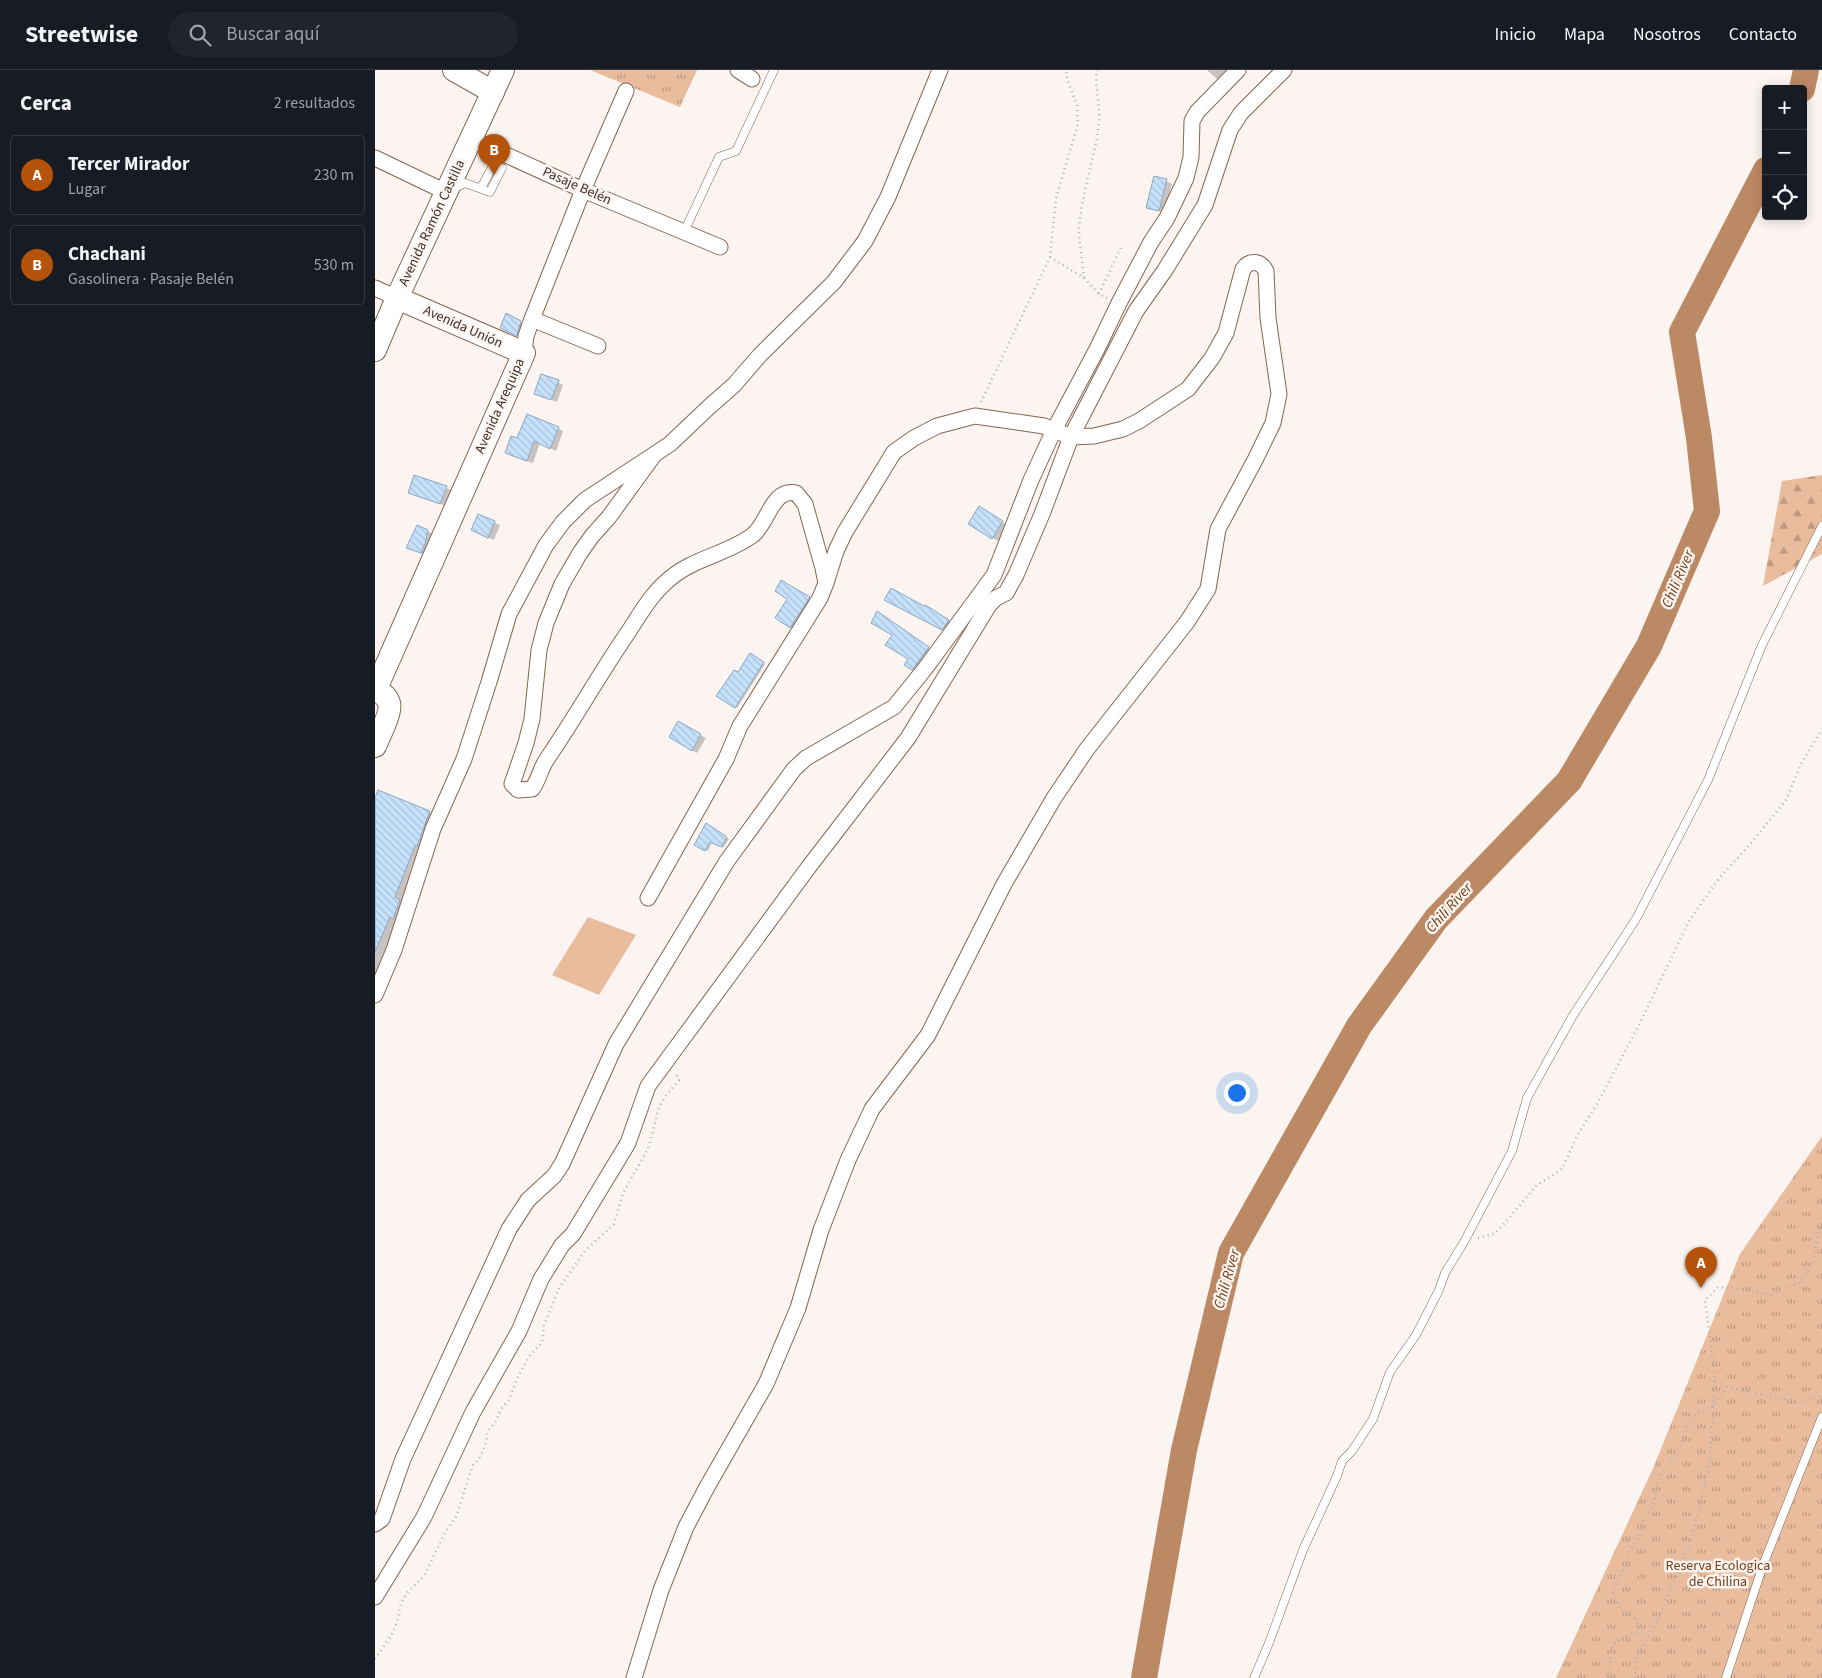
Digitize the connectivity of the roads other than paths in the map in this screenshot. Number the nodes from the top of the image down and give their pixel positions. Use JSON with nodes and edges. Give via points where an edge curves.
{"nodes":[{"id":1,"x":454,"y":70,"type":"edge"},
{"id":2,"x":503,"y":70,"type":"edge"},
{"id":3,"x":737,"y":70,"type":"edge"},
{"id":4,"x":774,"y":70,"type":"edge"},
{"id":5,"x":940,"y":70,"type":"edge"},
{"id":6,"x":1238,"y":70,"type":"edge"},
{"id":7,"x":1285,"y":70,"type":"edge"},
{"id":8,"x":752,"y":79,"type":"dead end"},
{"id":9,"x":493,"y":92,"type":"junction"},
{"id":10,"x":626,"y":92,"type":"dead end"},
{"id":11,"x":471,"y":139,"type":"junction"},
{"id":12,"x":493,"y":156,"type":"junction"},
{"id":13,"x":375,"y":158,"type":"edge"},
{"id":14,"x":583,"y":190,"type":"junction"},
{"id":15,"x":446,"y":192,"type":"junction"},
{"id":16,"x":683,"y":232,"type":"junction"},
{"id":17,"x":720,"y":247,"type":"dead end"},
{"id":18,"x":375,"y":288,"type":"edge"},
{"id":19,"x":397,"y":298,"type":"junction"},
{"id":20,"x":532,"y":320,"type":"junction"},
{"id":21,"x":598,"y":346,"type":"dead end"},
{"id":22,"x":375,"y":350,"type":"edge"},
{"id":23,"x":524,"y":353,"type":"junction"},
{"id":24,"x":1054,"y":430,"type":"junction"},
{"id":25,"x":1071,"y":437,"type":"junction"},
{"id":26,"x":654,"y":455,"type":"junction"},
{"id":27,"x":1822,"y":526,"type":"edge"},
{"id":28,"x":826,"y":583,"type":"junction"},
{"id":29,"x":375,"y":689,"type":"edge"},
{"id":30,"x":375,"y":746,"type":"edge"},
{"id":31,"x":648,"y":898,"type":"dead end"},
{"id":32,"x":375,"y":995,"type":"edge"},
{"id":33,"x":1822,"y":1417,"type":"edge"},
{"id":34,"x":375,"y":1524,"type":"edge"},
{"id":35,"x":375,"y":1597,"type":"edge"},
{"id":36,"x":634,"y":1678,"type":"edge"},
{"id":37,"x":1254,"y":1678,"type":"edge"},
{"id":38,"x":1726,"y":1678,"type":"edge"}],
"edges":[{"from":1,"to":9,"type":"main road"},
{"from":2,"to":9,"type":"main road","name":"Avenida Ramón Castilla"},
{"from":3,"to":8,"type":"street"},
{"from":4,"to":16,"type":"lane","via":[[736,151],[719,157]]},
{"from":5,"to":26,"type":"street","via":[[865,241],[834,282],[760,355],[734,386]]},
{"from":6,"to":24,"type":"street","via":[[1192,121],[1191,157],[1186,178]]},
{"from":7,"to":25,"type":"street","via":[[1241,114],[1230,130],[1205,205],[1136,311]]},
{"from":9,"to":11,"type":"main road","name":"Avenida Ramón Castilla"},
{"from":10,"to":14,"type":"street","name":"Avenida Arequipa"},
{"from":11,"to":12,"type":"street","name":"Pasaje Belén"},
{"from":11,"to":15,"type":"main road","name":"Avenida Ramón Castilla"},
{"from":12,"to":14,"type":"street","name":"Pasaje Belén"},
{"from":12,"to":15,"type":"lane","via":[[502,168],[490,192],[465,183]]},
{"from":13,"to":15,"type":"street"},
{"from":14,"to":16,"type":"street","name":"Pasaje Belén"},
{"from":14,"to":20,"type":"street","name":"Avenida Arequipa"},
{"from":15,"to":19,"type":"main road","name":"Avenida Ramón Castilla"},
{"from":16,"to":17,"type":"street","name":"Pasaje Belén"},
{"from":18,"to":19,"type":"street","name":"Avenida Unión"},
{"from":19,"to":22,"type":"main road","name":"Avenida Ramón Castilla"},
{"from":19,"to":23,"type":"main road","name":"Avenida Unión"},
{"from":20,"to":21,"type":"street"},
{"from":20,"to":23,"type":"street","name":"Avenida Arequipa"},
{"from":23,"to":29,"type":"main road","name":"Avenida Arequipa"},
{"from":24,"to":25,"type":"street"},
{"from":24,"to":28,"type":"street","via":[[975,416],[937,426],[914,438],[894,452],[845,532],[835,551]]},
{"from":24,"to":34,"type":"street","via":[[994,575],[924,670],[894,707],[806,758],[794,769],[727,861],[616,1044],[562,1164],[528,1200],[512,1224],[403,1459],[382,1519]]},
{"from":25,"to":35,"type":"street","via":[[1042,514],[1006,592],[989,606],[907,738],[648,1086],[628,1142],[573,1234],[562,1245],[541,1280],[519,1332],[473,1412],[424,1517]]},
{"from":25,"to":36,"type":"street","via":[[1094,436],[1123,429],[1188,389],[1227,333],[1243,269],[1253,262],[1264,267],[1279,394],[1273,423],[1218,529],[1208,589],[1187,622],[1087,749],[1054,798],[1004,884],[928,1034],[872,1109],[824,1222],[799,1308],[766,1384],[686,1527],[661,1590]]},
{"from":26,"to":28,"type":"street","via":[[592,536],[562,584],[539,650],[532,720],[511,784],[518,790],[531,789],[537,782],[545,762],[612,656],[664,583],[689,565],[752,535],[760,529],[777,499],[784,494],[796,493],[805,504]]},
{"from":26,"to":32,"type":"street","via":[[585,500],[563,522],[546,545],[509,614],[464,759],[433,829],[394,950]]},
{"from":27,"to":37,"type":"lane","via":[[1762,644],[1708,780],[1636,919],[1572,1017],[1527,1098],[1512,1151],[1445,1272],[1416,1335],[1390,1372],[1373,1419],[1342,1461],[1303,1550]]},
{"from":28,"to":31,"type":"street","via":[[820,598],[740,726]]},
{"from":29,"to":30,"type":"main road","name":"Avenida Arequipa","via":[[384,695],[390,708]]},
{"from":33,"to":38,"type":"lane","via":[[1763,1565]]}]}
